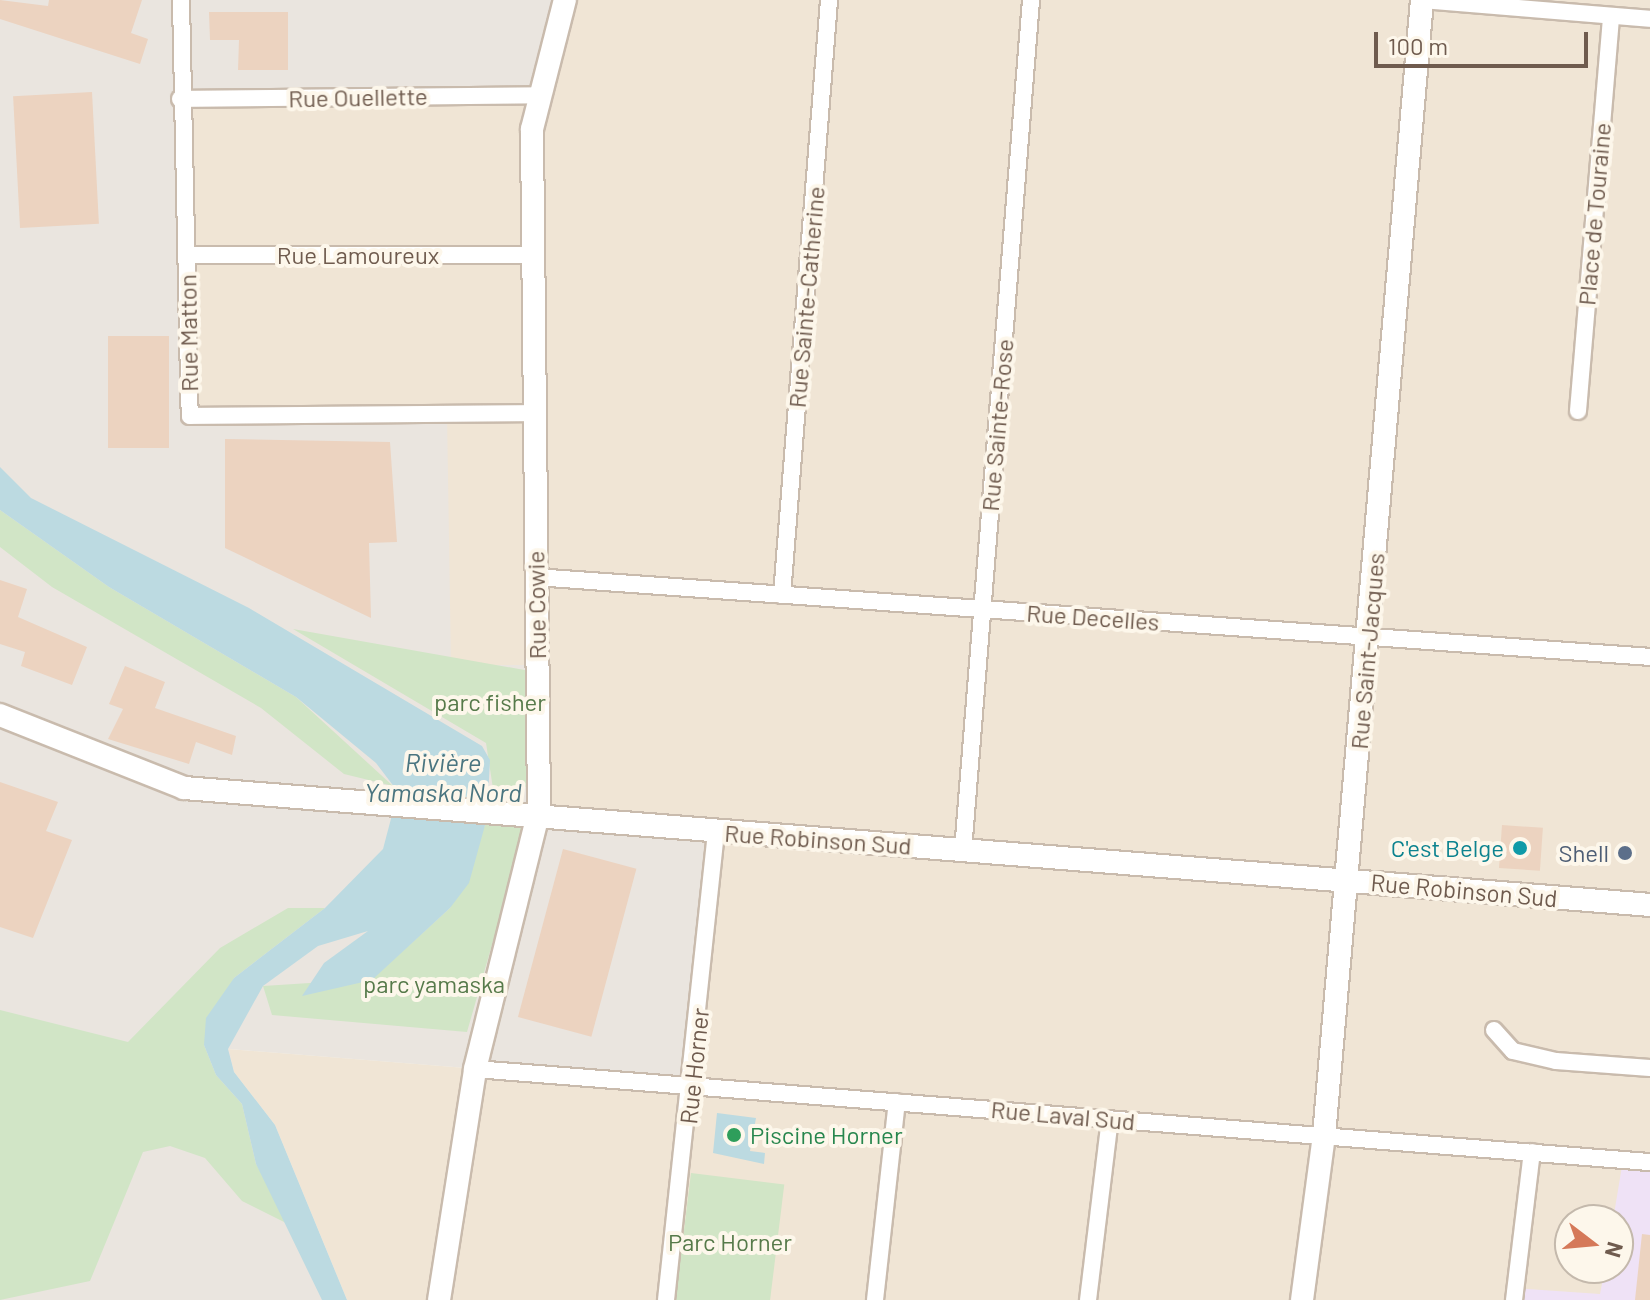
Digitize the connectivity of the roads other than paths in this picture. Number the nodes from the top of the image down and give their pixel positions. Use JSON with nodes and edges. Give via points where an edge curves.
{"nodes":[{"id":1,"x":181,"y":0,"type":"edge"},
{"id":2,"x":565,"y":0,"type":"edge"},
{"id":3,"x":829,"y":0,"type":"edge"},
{"id":4,"x":1031,"y":0,"type":"edge"},
{"id":5,"x":1422,"y":0,"type":"edge"},
{"id":6,"x":1611,"y":16,"type":"junction"},
{"id":7,"x":1650,"y":19,"type":"edge"},
{"id":8,"x":535,"y":95,"type":"junction"},
{"id":9,"x":180,"y":99,"type":"junction"},
{"id":10,"x":187,"y":255,"type":"junction"},
{"id":11,"x":530,"y":255,"type":"junction"},
{"id":12,"x":1578,"y":411,"type":"dead end"},
{"id":13,"x":537,"y":413,"type":"junction"},
{"id":14,"x":535,"y":577,"type":"junction"},
{"id":15,"x":782,"y":595,"type":"junction"},
{"id":16,"x":982,"y":609,"type":"junction"},
{"id":17,"x":1368,"y":637,"type":"junction"},
{"id":18,"x":1650,"y":657,"type":"edge"},
{"id":19,"x":0,"y":715,"type":"edge"},
{"id":20,"x":530,"y":817,"type":"junction"},
{"id":21,"x":716,"y":831,"type":"junction"},
{"id":22,"x":963,"y":851,"type":"junction"},
{"id":23,"x":1347,"y":881,"type":"junction"},
{"id":24,"x":1650,"y":905,"type":"edge"},
{"id":25,"x":1494,"y":1030,"type":"dead end"},
{"id":26,"x":1650,"y":1068,"type":"edge"},
{"id":27,"x":475,"y":1069,"type":"junction"},
{"id":28,"x":693,"y":1086,"type":"junction"},
{"id":29,"x":897,"y":1102,"type":"junction"},
{"id":30,"x":1110,"y":1119,"type":"junction"},
{"id":31,"x":1324,"y":1136,"type":"junction"},
{"id":32,"x":1532,"y":1152,"type":"junction"},
{"id":33,"x":1650,"y":1162,"type":"edge"},
{"id":34,"x":439,"y":1300,"type":"edge"},
{"id":35,"x":666,"y":1300,"type":"edge"},
{"id":36,"x":875,"y":1300,"type":"edge"},
{"id":37,"x":1088,"y":1300,"type":"edge"},
{"id":38,"x":1302,"y":1300,"type":"edge"},
{"id":39,"x":1514,"y":1300,"type":"edge"}],
"edges":[{"from":1,"to":9,"type":"street","name":"Rue Matton"},
{"from":2,"to":8,"type":"street","name":"Rue Cowie"},
{"from":3,"to":15,"type":"street","name":"Rue Sainte-Catherine"},
{"from":4,"to":16,"type":"street","name":"Rue Sainte-Rose"},
{"from":5,"to":6,"type":"street"},
{"from":5,"to":17,"type":"street","name":"Rue Saint-Jacques"},
{"from":6,"to":7,"type":"street"},
{"from":6,"to":12,"type":"street","name":"Place de Touraine"},
{"from":8,"to":9,"type":"street","name":"Rue Ouellette"},
{"from":8,"to":11,"type":"street","name":"Rue Cowie"},
{"from":9,"to":10,"type":"street","name":"Rue Matton"},
{"from":10,"to":11,"type":"street","name":"Rue Lamoureux"},
{"from":10,"to":13,"type":"street","name":"Rue Matton","via":[[190,416]]},
{"from":11,"to":13,"type":"street","name":"Rue Cowie"},
{"from":13,"to":14,"type":"street","name":"Rue Cowie"},
{"from":14,"to":15,"type":"street","name":"Rue Decelles"},
{"from":14,"to":20,"type":"street","name":"Rue Cowie"},
{"from":15,"to":16,"type":"street","name":"Rue Decelles"},
{"from":16,"to":17,"type":"street","name":"Rue Decelles"},
{"from":16,"to":22,"type":"street","name":"Rue Sainte-Rose"},
{"from":17,"to":18,"type":"street","name":"Rue Decelles"},
{"from":17,"to":23,"type":"street","name":"Rue Saint-Jacques"},
{"from":19,"to":20,"type":"street","name":"Rue Robinson Sud","via":[[184,788]]},
{"from":20,"to":21,"type":"street","name":"Rue Robinson Sud"},
{"from":20,"to":27,"type":"street","name":"Rue Cowie"},
{"from":21,"to":22,"type":"street","name":"Rue Robinson Sud"},
{"from":21,"to":28,"type":"street","name":"Rue Horner"},
{"from":22,"to":23,"type":"street","name":"Rue Robinson Sud"},
{"from":23,"to":24,"type":"street","name":"Rue Robinson Sud"},
{"from":23,"to":31,"type":"street","name":"Rue Saint-Jacques"},
{"from":25,"to":26,"type":"street","via":[[1513,1051]]},
{"from":27,"to":28,"type":"street","name":"Rue Laval Sud"},
{"from":27,"to":34,"type":"street","name":"Rue Cowie"},
{"from":28,"to":29,"type":"street","name":"Rue Laval Sud"},
{"from":28,"to":35,"type":"street","name":"Rue Horner"},
{"from":29,"to":30,"type":"street","name":"Rue Laval Sud"},
{"from":29,"to":36,"type":"street"},
{"from":30,"to":31,"type":"street","name":"Rue Laval Sud"},
{"from":30,"to":37,"type":"street"},
{"from":31,"to":32,"type":"street","name":"Rue Laval Sud"},
{"from":31,"to":38,"type":"street","name":"Rue Saint-Jacques"},
{"from":32,"to":33,"type":"street","name":"Rue Laval Sud"},
{"from":32,"to":39,"type":"street"}]}
